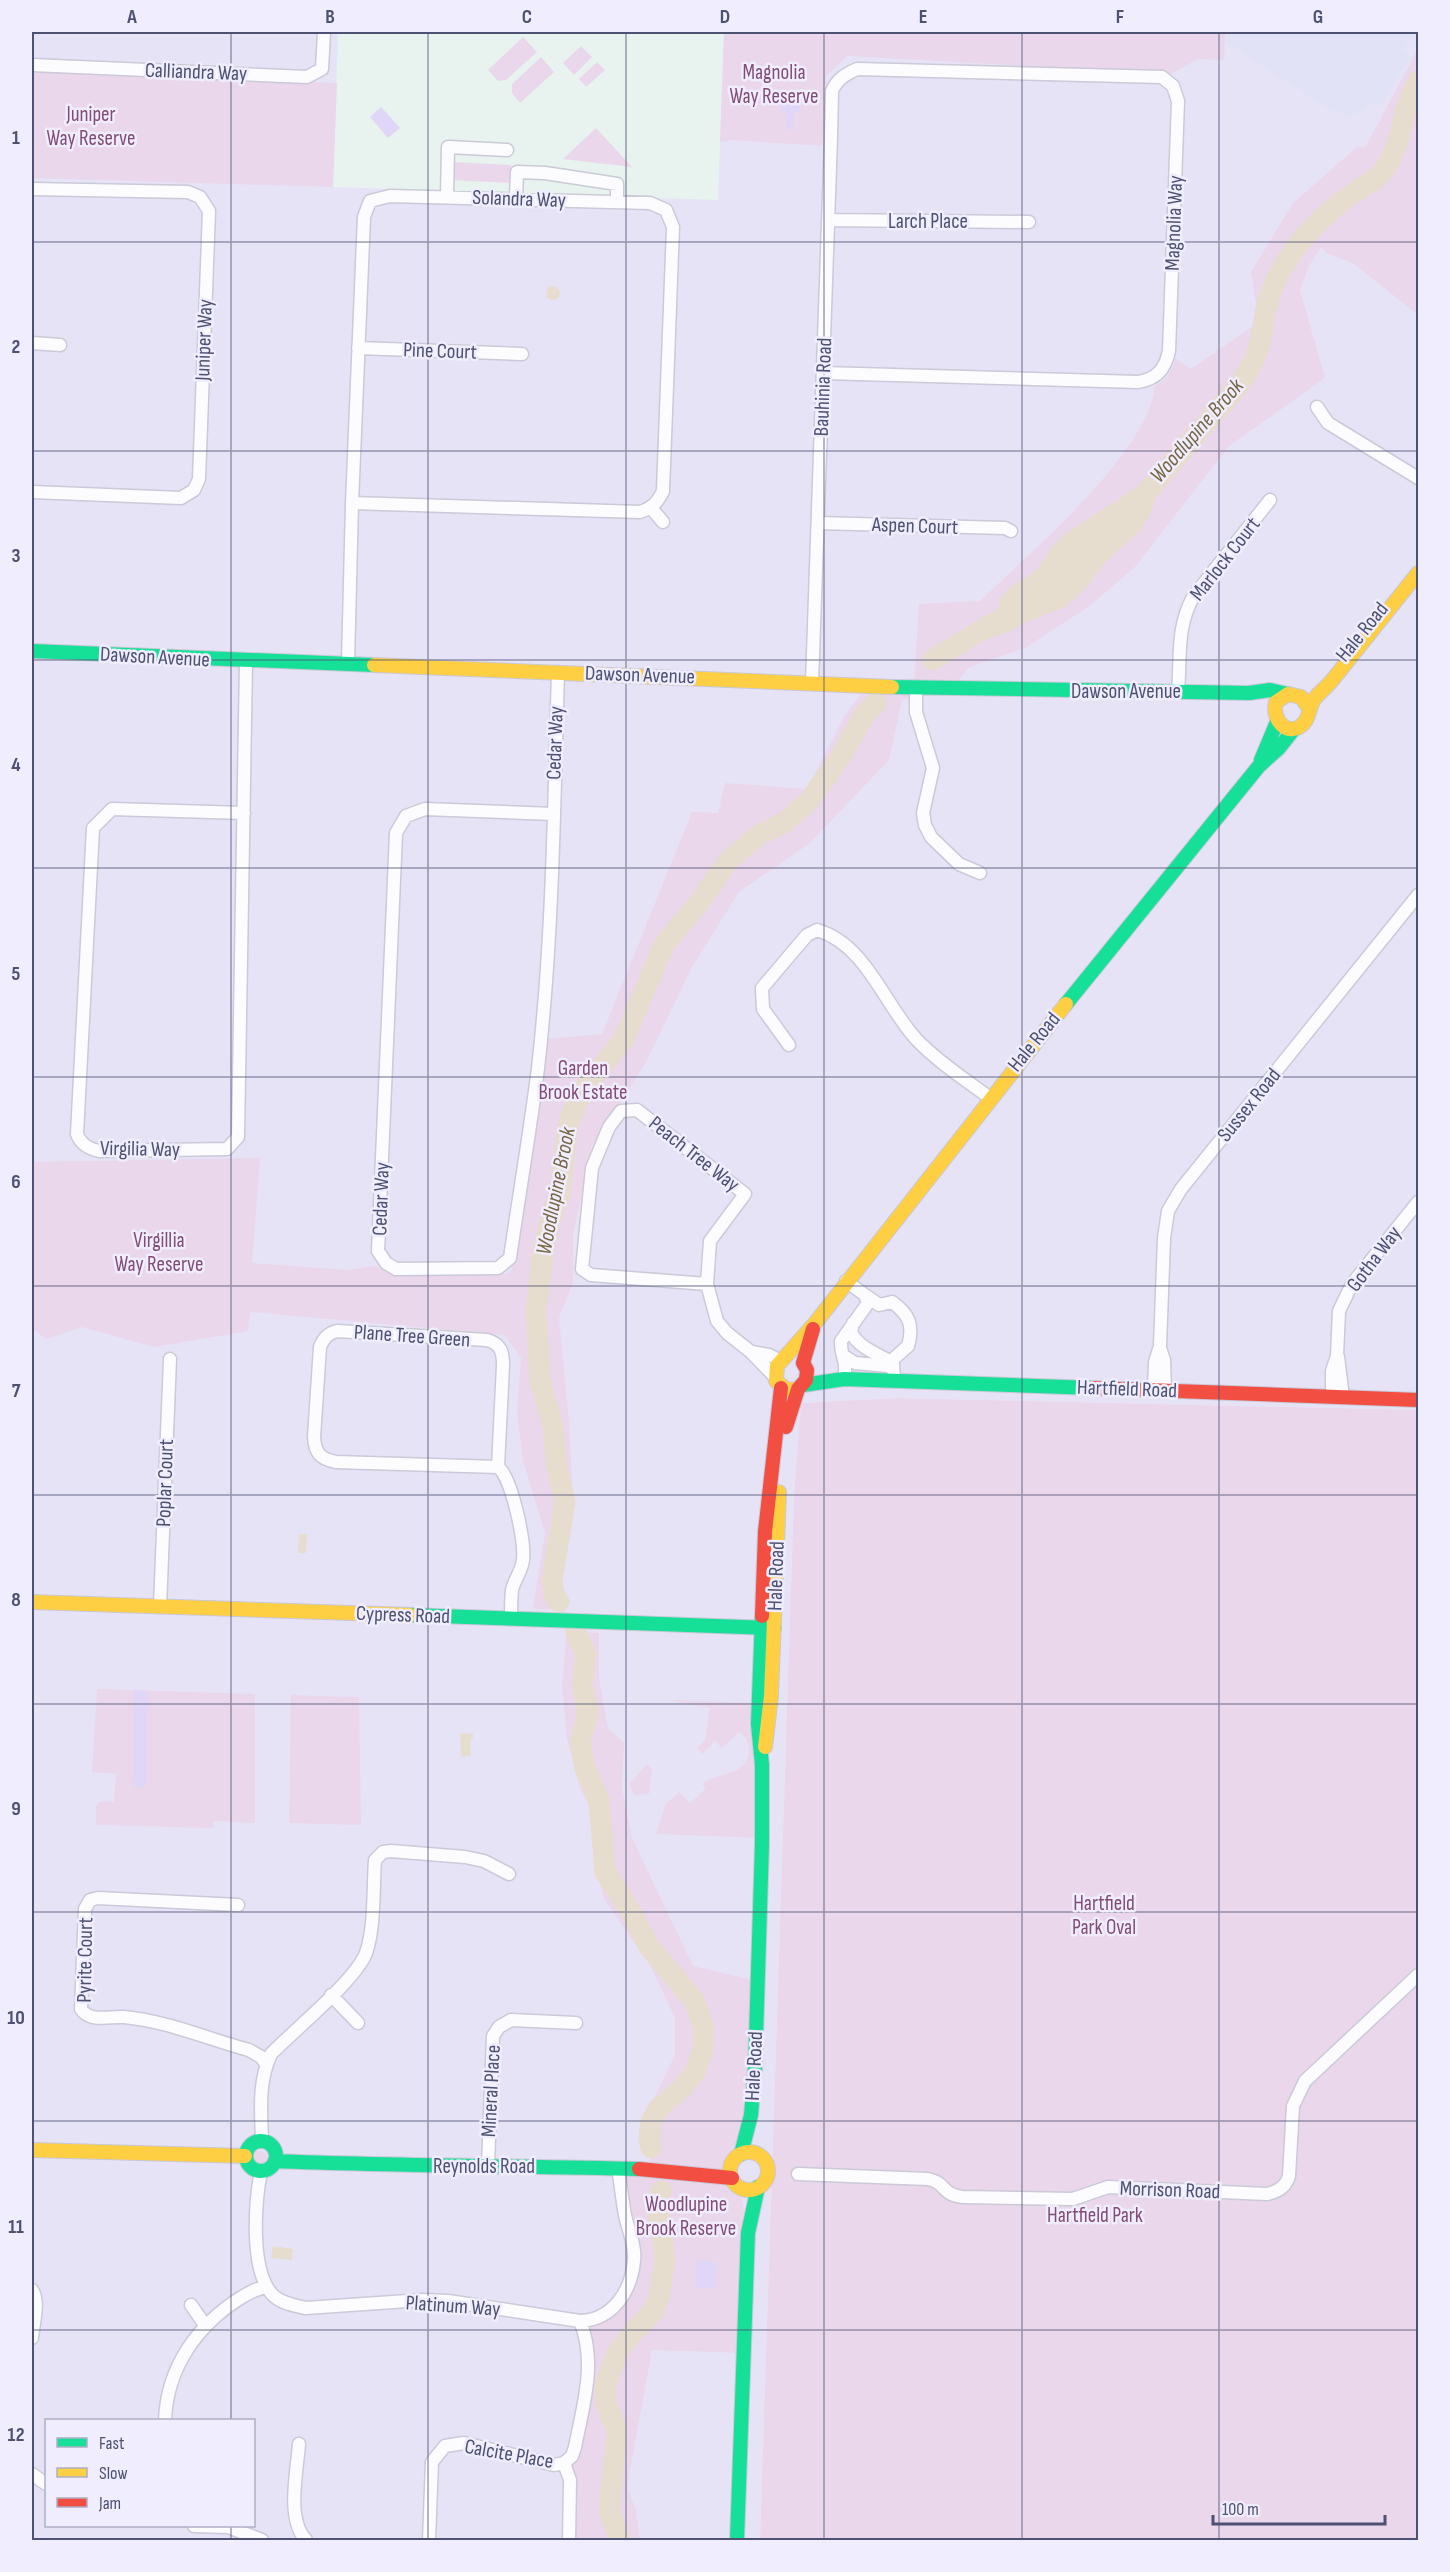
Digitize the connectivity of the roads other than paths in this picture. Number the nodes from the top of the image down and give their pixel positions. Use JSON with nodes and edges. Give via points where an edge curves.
{"nodes":[{"id":1,"x":324,"y":32,"type":"edge"},
{"id":2,"x":32,"y":65,"type":"edge"},
{"id":3,"x":832,"y":91,"type":"joint"},
{"id":4,"x":507,"y":150,"type":"dead end"},
{"id":5,"x":32,"y":189,"type":"edge"},
{"id":6,"x":447,"y":197,"type":"junction"},
{"id":7,"x":516,"y":199,"type":"junction"},
{"id":8,"x":617,"y":202,"type":"junction"},
{"id":9,"x":828,"y":220,"type":"junction"},
{"id":10,"x":1029,"y":222,"type":"dead end"},
{"id":11,"x":32,"y":344,"type":"edge"},
{"id":12,"x":60,"y":345,"type":"dead end"},
{"id":13,"x":358,"y":348,"type":"junction"},
{"id":14,"x":522,"y":354,"type":"dead end"},
{"id":15,"x":824,"y":373,"type":"junction"},
{"id":16,"x":1317,"y":407,"type":"dead end"},
{"id":17,"x":1419,"y":478,"type":"edge"},
{"id":18,"x":32,"y":492,"type":"edge"},
{"id":19,"x":1270,"y":500,"type":"dead end"},
{"id":20,"x":352,"y":503,"type":"junction"},
{"id":21,"x":651,"y":508,"type":"junction"},
{"id":22,"x":663,"y":522,"type":"dead end"},
{"id":23,"x":818,"y":523,"type":"junction"},
{"id":24,"x":1011,"y":531,"type":"dead end"},
{"id":25,"x":1419,"y":561,"type":"edge"},
{"id":26,"x":1414,"y":579,"type":"edge"},
{"id":27,"x":32,"y":651,"type":"edge"},
{"id":28,"x":246,"y":661,"type":"junction"},
{"id":29,"x":348,"y":663,"type":"junction"},
{"id":30,"x":558,"y":672,"type":"junction"},
{"id":31,"x":812,"y":683,"type":"junction"},
{"id":32,"x":916,"y":688,"type":"junction"},
{"id":33,"x":1178,"y":691,"type":"junction"},
{"id":34,"x":1249,"y":693,"type":"junction"},
{"id":35,"x":1293,"y":694,"type":"junction"},
{"id":36,"x":1309,"y":708,"type":"junction"},
{"id":37,"x":1276,"y":719,"type":"junction"},
{"id":38,"x":1294,"y":729,"type":"junction"},
{"id":39,"x":1258,"y":766,"type":"junction"},
{"id":40,"x":244,"y":813,"type":"junction"},
{"id":41,"x":553,"y":814,"type":"junction"},
{"id":42,"x":980,"y":873,"type":"dead end"},
{"id":43,"x":1419,"y":895,"type":"edge"},
{"id":44,"x":789,"y":1045,"type":"dead end"},
{"id":45,"x":990,"y":1098,"type":"junction"},
{"id":46,"x":1419,"y":1202,"type":"edge"},
{"id":47,"x":846,"y":1281,"type":"junction"},
{"id":48,"x":708,"y":1284,"type":"junction"},
{"id":49,"x":865,"y":1295,"type":"junction"},
{"id":50,"x":816,"y":1322,"type":"junction"},
{"id":51,"x":853,"y":1323,"type":"junction"},
{"id":52,"x":751,"y":1352,"type":"junction"},
{"id":53,"x":844,"y":1356,"type":"junction"},
{"id":54,"x":170,"y":1359,"type":"dead end"},
{"id":55,"x":783,"y":1360,"type":"junction"},
{"id":56,"x":805,"y":1365,"type":"junction"},
{"id":57,"x":891,"y":1370,"type":"junction"},
{"id":58,"x":839,"y":1379,"type":"junction"},
{"id":59,"x":778,"y":1382,"type":"junction"},
{"id":60,"x":800,"y":1387,"type":"junction"},
{"id":61,"x":1160,"y":1390,"type":"junction"},
{"id":62,"x":1338,"y":1397,"type":"junction"},
{"id":63,"x":1419,"y":1400,"type":"edge"},
{"id":64,"x":498,"y":1467,"type":"junction"},
{"id":65,"x":32,"y":1602,"type":"edge"},
{"id":66,"x":159,"y":1607,"type":"junction"},
{"id":67,"x":511,"y":1618,"type":"junction"},
{"id":68,"x":768,"y":1628,"type":"junction"},
{"id":69,"x":509,"y":1874,"type":"dead end"},
{"id":70,"x":238,"y":1905,"type":"dead end"},
{"id":71,"x":1419,"y":1976,"type":"edge"},
{"id":72,"x":331,"y":1995,"type":"junction"},
{"id":73,"x":358,"y":2023,"type":"dead end"},
{"id":74,"x":576,"y":2023,"type":"dead end"},
{"id":75,"x":266,"y":2064,"type":"junction"},
{"id":76,"x":752,"y":2115,"type":"junction"},
{"id":77,"x":262,"y":2140,"type":"junction"},
{"id":78,"x":32,"y":2150,"type":"edge"},
{"id":79,"x":245,"y":2156,"type":"junction"},
{"id":80,"x":762,"y":2157,"type":"junction"},
{"id":81,"x":737,"y":2158,"type":"junction"},
{"id":82,"x":275,"y":2161,"type":"junction"},
{"id":83,"x":488,"y":2164,"type":"junction"},
{"id":84,"x":618,"y":2169,"type":"junction"},
{"id":85,"x":261,"y":2171,"type":"junction"},
{"id":86,"x":692,"y":2172,"type":"junction"},
{"id":87,"x":798,"y":2174,"type":"dead end"},
{"id":88,"x":736,"y":2183,"type":"junction"},
{"id":89,"x":758,"y":2187,"type":"junction"},
{"id":90,"x":748,"y":2233,"type":"junction"},
{"id":91,"x":267,"y":2287,"type":"junction"},
{"id":92,"x":32,"y":2290,"type":"edge"},
{"id":93,"x":191,"y":2305,"type":"dead end"},
{"id":94,"x":580,"y":2321,"type":"junction"},
{"id":95,"x":205,"y":2325,"type":"junction"},
{"id":96,"x":32,"y":2338,"type":"edge"},
{"id":97,"x":165,"y":2419,"type":"edge"},
{"id":98,"x":299,"y":2444,"type":"dead end"},
{"id":99,"x":564,"y":2463,"type":"junction"},
{"id":100,"x":32,"y":2474,"type":"edge"},
{"id":101,"x":45,"y":2483,"type":"edge"},
{"id":102,"x":228,"y":2527,"type":"edge"},
{"id":103,"x":262,"y":2541,"type":"edge"},
{"id":104,"x":306,"y":2541,"type":"edge"},
{"id":105,"x":429,"y":2541,"type":"edge"},
{"id":106,"x":569,"y":2541,"type":"edge"},
{"id":107,"x":737,"y":2541,"type":"edge"}],
"edges":[{"from":1,"to":2,"type":"street","name":"Calliandra Way","via":[[322,69],[307,77]]},
{"from":3,"to":9,"type":"street","name":"Bauhinia Road"},
{"from":3,"to":15,"type":"street","name":"Magnolia Way","via":[[841,78],[857,69],[1162,77],[1176,91],[1177,122],[1169,351],[1158,375],[1138,382]]},
{"from":4,"to":6,"type":"street","via":[[448,147]]},
{"from":5,"to":18,"type":"street","name":"Juniper Way","via":[[188,192],[200,197],[209,211],[199,479],[194,490],[181,498]]},
{"from":6,"to":7,"type":"street","name":"Solandra Way"},
{"from":6,"to":13,"type":"street","name":"Solandra Way","via":[[390,196],[370,201],[364,217]]},
{"from":7,"to":8,"type":"street","name":"Solandra Way"},
{"from":7,"to":8,"type":"street","via":[[518,172],[617,184]]},
{"from":8,"to":21,"type":"street","name":"Solandra Way","via":[[650,203],[666,210],[672,227],[663,491]]},
{"from":9,"to":10,"type":"street","name":"Larch Place"},
{"from":9,"to":15,"type":"street","name":"Bauhinia Road"},
{"from":11,"to":12,"type":"street"},
{"from":13,"to":14,"type":"street","name":"Pine Court"},
{"from":13,"to":20,"type":"street","name":"Solandra Way"},
{"from":15,"to":23,"type":"street","name":"Bauhinia Road"},
{"from":16,"to":17,"type":"street","via":[[1328,423]]},
{"from":19,"to":33,"type":"street","name":"Marlock Court","via":[[1193,597],[1184,614],[1179,633]]},
{"from":20,"to":21,"type":"street","via":[[640,513]]},
{"from":20,"to":29,"type":"street","name":"Solandra Way"},
{"from":21,"to":22,"type":"street"},
{"from":23,"to":24,"type":"street","name":"Aspen Court"},
{"from":23,"to":31,"type":"street","name":"Bauhinia Road"},
{"from":25,"to":26,"type":"main road","name":"Hale Road"},
{"from":26,"to":35,"type":"main road","name":"Hale Road","via":[[1317,685]]},
{"from":26,"to":36,"type":"main road","name":"Hale Road"},
{"from":27,"to":28,"type":"main road","name":"Dawson Avenue"},
{"from":28,"to":29,"type":"main road","name":"Dawson Avenue"},
{"from":28,"to":40,"type":"street","name":"Virgilia Way"},
{"from":29,"to":30,"type":"main road","name":"Dawson Avenue"},
{"from":30,"to":31,"type":"main road","name":"Dawson Avenue"},
{"from":30,"to":41,"type":"street","name":"Cedar Way"},
{"from":31,"to":32,"type":"main road","name":"Dawson Avenue"},
{"from":32,"to":33,"type":"main road","name":"Dawson Avenue"},
{"from":32,"to":42,"type":"street","via":[[916,712],[933,768],[923,813],[925,825],[931,837],[958,864]]},
{"from":33,"to":34,"type":"main road","name":"Dawson Avenue"},
{"from":34,"to":35,"type":"main road","name":"Dawson Avenue","via":[[1270,690]]},
{"from":34,"to":37,"type":"main road"},
{"from":35,"to":36,"type":"main road","via":[[1306,700]]},
{"from":35,"to":37,"type":"main road","via":[[1276,702]]},
{"from":36,"to":38,"type":"main road","via":[[1304,723]]},
{"from":37,"to":38,"type":"main road"},
{"from":37,"to":39,"type":"main road","name":"Hale Road"},
{"from":38,"to":39,"type":"main road","name":"Hale Road"},
{"from":39,"to":45,"type":"main road","name":"Hale Road"},
{"from":40,"to":40,"type":"street","name":"Virgilia Way","via":[[235,1142],[227,1149],[90,1149],[79,1141],[77,1134],[93,828],[112,809]]},
{"from":41,"to":41,"type":"street","name":"Cedar Way","via":[[538,1068],[510,1258],[498,1268],[396,1269],[378,1251],[396,833],[406,816],[425,809]]},
{"from":43,"to":61,"type":"street","name":"Sussex Road","via":[[1168,1211]]},
{"from":44,"to":45,"type":"street","via":[[763,1009],[762,988],[807,935],[817,930],[832,935],[873,976],[917,1040]]},
{"from":45,"to":47,"type":"main road","name":"Hale Road"},
{"from":46,"to":62,"type":"street","name":"Gotha Way","via":[[1352,1284],[1339,1311]]},
{"from":47,"to":49,"type":"street"},
{"from":47,"to":50,"type":"main road","name":"Hale Road"},
{"from":48,"to":48,"type":"street","name":"Peach Tree Way","via":[[710,1240],[745,1194],[637,1110],[621,1112],[609,1127],[592,1168],[582,1269],[591,1275]]},
{"from":48,"to":52,"type":"street","name":"Peach Tree Way","via":[[717,1321]]},
{"from":49,"to":51,"type":"street","via":[[866,1307]]},
{"from":49,"to":57,"type":"street","via":[[879,1305],[892,1302],[909,1318],[908,1346]]},
{"from":50,"to":55,"type":"main road","name":"Hale Road"},
{"from":50,"to":56,"type":"main road","name":"Hale Road","via":[[805,1350]]},
{"from":51,"to":53,"type":"street","via":[[841,1341]]},
{"from":51,"to":57,"type":"street","via":[[851,1332],[855,1339]]},
{"from":52,"to":55,"type":"street","name":"Peach Tree Way"},
{"from":52,"to":59,"type":"street","name":"Peach Tree Way"},
{"from":53,"to":57,"type":"street","via":[[855,1363]]},
{"from":53,"to":58,"type":"street","via":[[846,1369]]},
{"from":54,"to":66,"type":"street","name":"Poplar Court"},
{"from":55,"to":56,"type":"main road","via":[[795,1359]]},
{"from":55,"to":59,"type":"main road","name":"Hale Road","via":[[775,1371]]},
{"from":56,"to":58,"type":"main road","name":"Hartfield Road"},
{"from":56,"to":60,"type":"main road","name":"Hale Road","via":[[807,1375]]},
{"from":57,"to":58,"type":"main road","name":"Hartfield Road"},
{"from":57,"to":61,"type":"main road","name":"Hartfield Road"},
{"from":58,"to":60,"type":"main road","name":"Hartfield Road"},
{"from":59,"to":60,"type":"main road","via":[[787,1390]]},
{"from":59,"to":68,"type":"main road","name":"Hale Road","via":[[769,1483]]},
{"from":60,"to":68,"type":"main road","name":"Hale Road","via":[[784,1434]]},
{"from":61,"to":62,"type":"main road","name":"Hartfield Road"},
{"from":62,"to":63,"type":"main road","name":"Hartfield Road"},
{"from":64,"to":64,"type":"street","name":"Plane Tree Green","via":[[503,1354],[495,1342],[337,1331],[322,1341],[314,1437],[320,1456],[336,1462]]},
{"from":64,"to":67,"type":"street","via":[[511,1493],[523,1553],[512,1590]]},
{"from":65,"to":66,"type":"main road","name":"Cypress Road"},
{"from":66,"to":67,"type":"main road","name":"Cypress Road"},
{"from":67,"to":68,"type":"main road","name":"Cypress Road"},
{"from":68,"to":76,"type":"main road","name":"Hale Road","via":[[758,1724],[762,1844]]},
{"from":69,"to":72,"type":"street","via":[[484,1861],[465,1857],[383,1852],[375,1860],[366,1953],[353,1974]]},
{"from":70,"to":75,"type":"street","name":"Pyrite Court","via":[[90,1900],[85,1909],[81,2009],[93,2017],[154,2021],[249,2050]]},
{"from":71,"to":87,"type":"street","name":"Morrison Road","via":[[1305,2081],[1293,2106],[1289,2176],[1284,2186],[1274,2192],[1108,2187],[1073,2199],[966,2198],[951,2196],[938,2182],[928,2179]]},
{"from":72,"to":73,"type":"street"},
{"from":72,"to":75,"type":"street","via":[[271,2054]]},
{"from":74,"to":83,"type":"street","name":"Mineral Place","via":[[511,2020],[499,2026],[493,2036]]},
{"from":75,"to":77,"type":"street","via":[[260,2091]]},
{"from":76,"to":80,"type":"main road","name":"Hale Road"},
{"from":76,"to":81,"type":"main road","name":"Hale Road"},
{"from":77,"to":79,"type":"main road","via":[[252,2143]]},
{"from":77,"to":82,"type":"main road","via":[[274,2147]]},
{"from":78,"to":79,"type":"main road"},
{"from":79,"to":85,"type":"main road","via":[[252,2168]]},
{"from":80,"to":81,"type":"main road","via":[[752,2152]]},
{"from":80,"to":89,"type":"main road","via":[[768,2175]]},
{"from":81,"to":86,"type":"main road","name":"Reynolds Road"},
{"from":81,"to":88,"type":"main road"},
{"from":82,"to":83,"type":"main road","name":"Reynolds Road","via":[[398,2166]]},
{"from":82,"to":85,"type":"main road"},
{"from":83,"to":84,"type":"main road","name":"Reynolds Road"},
{"from":84,"to":86,"type":"main road","name":"Reynolds Road"},
{"from":84,"to":94,"type":"street","name":"Platinum Way","via":[[634,2260],[623,2297],[614,2308]]},
{"from":85,"to":91,"type":"street","via":[[257,2251]]},
{"from":86,"to":88,"type":"main road","name":"Reynolds Road"},
{"from":88,"to":89,"type":"main road","via":[[752,2190]]},
{"from":88,"to":90,"type":"main road"},
{"from":89,"to":90,"type":"main road"},
{"from":90,"to":107,"type":"main road"},
{"from":91,"to":94,"type":"street","name":"Platinum Way","via":[[275,2297],[306,2308],[448,2301]]},
{"from":91,"to":95,"type":"street","via":[[252,2291]]},
{"from":92,"to":96,"type":"street"},
{"from":93,"to":95,"type":"street"},
{"from":94,"to":99,"type":"street","via":[[586,2337],[589,2373],[575,2447]]},
{"from":95,"to":97,"type":"street","via":[[178,2365]]},
{"from":98,"to":104,"type":"street","via":[[294,2515]]},
{"from":99,"to":105,"type":"street","name":"Calcite Place","via":[[554,2465],[464,2443],[445,2446],[432,2462]]},
{"from":99,"to":106,"type":"street","via":[[570,2480]]},
{"from":100,"to":101,"type":"street"},
{"from":102,"to":103,"type":"street"}]}
